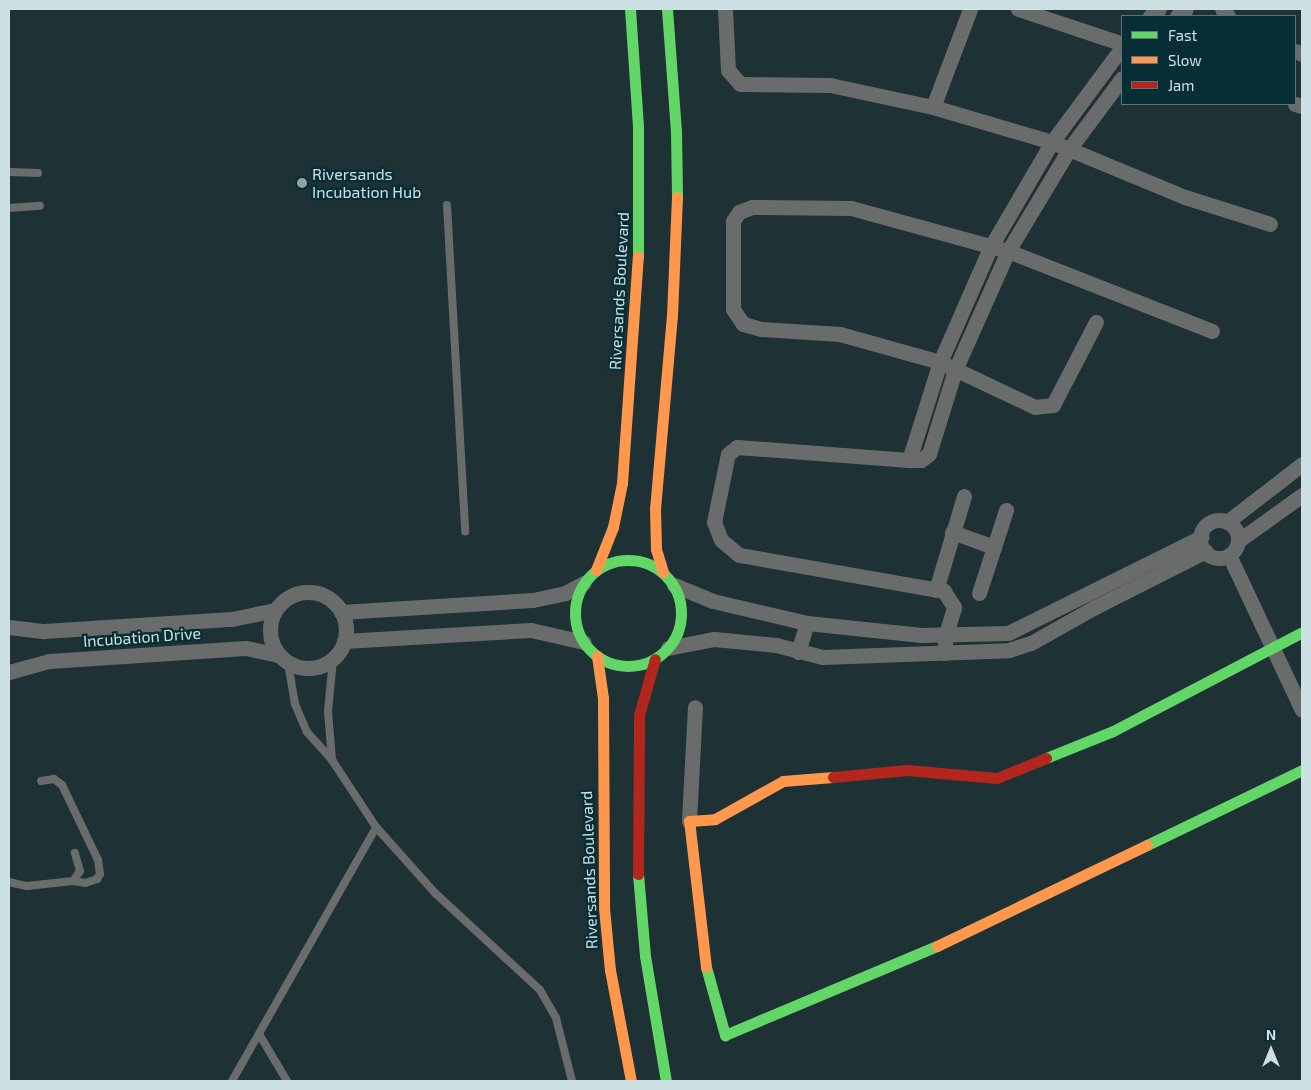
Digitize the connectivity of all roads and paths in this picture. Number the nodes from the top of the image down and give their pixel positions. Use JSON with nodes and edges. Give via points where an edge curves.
{"nodes":[{"id":1,"x":630,"y":9,"type":"edge"},
{"id":2,"x":667,"y":9,"type":"edge"},
{"id":3,"x":725,"y":9,"type":"edge"},
{"id":4,"x":970,"y":9,"type":"edge"},
{"id":5,"x":1018,"y":9,"type":"edge"},
{"id":6,"x":1120,"y":48,"type":"edge"},
{"id":7,"x":1121,"y":79,"type":"edge"},
{"id":8,"x":933,"y":107,"type":"junction"},
{"id":9,"x":1052,"y":142,"type":"junction"},
{"id":10,"x":1070,"y":148,"type":"junction"},
{"id":11,"x":9,"y":172,"type":"edge"},
{"id":12,"x":38,"y":173,"type":"dead end"},
{"id":13,"x":447,"y":205,"type":"dead end"},
{"id":14,"x":40,"y":206,"type":"dead end"},
{"id":15,"x":9,"y":208,"type":"edge"},
{"id":16,"x":1270,"y":224,"type":"dead end"},
{"id":17,"x":990,"y":248,"type":"junction"},
{"id":18,"x":1008,"y":251,"type":"junction"},
{"id":19,"x":1096,"y":322,"type":"dead end"},
{"id":20,"x":1212,"y":331,"type":"dead end"},
{"id":21,"x":940,"y":362,"type":"junction"},
{"id":22,"x":955,"y":370,"type":"junction"},
{"id":23,"x":910,"y":460,"type":"junction"},
{"id":24,"x":1302,"y":464,"type":"edge"},
{"id":25,"x":1302,"y":495,"type":"edge"},
{"id":26,"x":964,"y":496,"type":"dead end"},
{"id":27,"x":1006,"y":510,"type":"dead end"},
{"id":28,"x":1227,"y":522,"type":"junction"},
{"id":29,"x":465,"y":532,"type":"dead end"},
{"id":30,"x":952,"y":532,"type":"junction"},
{"id":31,"x":1238,"y":541,"type":"junction"},
{"id":32,"x":1203,"y":544,"type":"junction"},
{"id":33,"x":994,"y":547,"type":"junction"},
{"id":34,"x":1229,"y":555,"type":"junction"},
{"id":35,"x":596,"y":570,"type":"junction"},
{"id":36,"x":663,"y":572,"type":"junction"},
{"id":37,"x":584,"y":583,"type":"junction"},
{"id":38,"x":674,"y":585,"type":"junction"},
{"id":39,"x":936,"y":590,"type":"junction"},
{"id":40,"x":979,"y":593,"type":"dead end"},
{"id":41,"x":275,"y":610,"type":"junction"},
{"id":42,"x":341,"y":612,"type":"junction"},
{"id":43,"x":807,"y":623,"type":"junction"},
{"id":44,"x":9,"y":627,"type":"edge"},
{"id":45,"x":1302,"y":632,"type":"edge"},
{"id":46,"x":946,"y":634,"type":"junction"},
{"id":47,"x":344,"y":642,"type":"junction"},
{"id":48,"x":584,"y":642,"type":"junction"},
{"id":49,"x":1272,"y":645,"type":"junction"},
{"id":50,"x":668,"y":648,"type":"junction"},
{"id":51,"x":798,"y":652,"type":"junction"},
{"id":52,"x":944,"y":653,"type":"junction"},
{"id":53,"x":597,"y":656,"type":"junction"},
{"id":54,"x":283,"y":659,"type":"junction"},
{"id":55,"x":333,"y":659,"type":"junction"},
{"id":56,"x":655,"y":659,"type":"junction"},
{"id":57,"x":9,"y":672,"type":"edge"},
{"id":58,"x":695,"y":707,"type":"dead end"},
{"id":59,"x":1302,"y":710,"type":"edge"},
{"id":60,"x":332,"y":760,"type":"junction"},
{"id":61,"x":1302,"y":770,"type":"edge"},
{"id":62,"x":41,"y":781,"type":"dead end"},
{"id":63,"x":689,"y":821,"type":"junction"},
{"id":64,"x":376,"y":827,"type":"junction"},
{"id":65,"x":75,"y":854,"type":"dead end"},
{"id":66,"x":73,"y":881,"type":"junction"},
{"id":67,"x":9,"y":882,"type":"edge"},
{"id":68,"x":259,"y":1034,"type":"junction"},
{"id":69,"x":232,"y":1081,"type":"edge"},
{"id":70,"x":287,"y":1081,"type":"edge"},
{"id":71,"x":572,"y":1081,"type":"edge"},
{"id":72,"x":631,"y":1081,"type":"edge"},
{"id":73,"x":666,"y":1081,"type":"edge"}],
"edges":[{"from":1,"to":35,"type":"street","name":"Riversands Boulevard","via":[[638,126],[638,281],[622,483],[614,527]]},
{"from":2,"to":36,"type":"street","via":[[676,131],[677,204],[672,316],[655,509],[656,549]]},
{"from":3,"to":8,"type":"street","via":[[728,70],[740,84],[830,85]]},
{"from":4,"to":8,"type":"street"},
{"from":5,"to":6,"type":"street"},
{"from":6,"to":9,"type":"street"},
{"from":7,"to":10,"type":"street"},
{"from":8,"to":9,"type":"street"},
{"from":9,"to":10,"type":"street"},
{"from":9,"to":17,"type":"street"},
{"from":10,"to":16,"type":"street","via":[[1176,193]]},
{"from":10,"to":18,"type":"street"},
{"from":11,"to":12,"type":"lane"},
{"from":13,"to":29,"type":"lane"},
{"from":14,"to":15,"type":"lane"},
{"from":17,"to":18,"type":"street"},
{"from":17,"to":21,"type":"street"},
{"from":17,"to":21,"type":"street","via":[[851,208],[752,207],[739,212],[733,221],[733,309],[743,324],[761,329],[840,334]]},
{"from":18,"to":20,"type":"street"},
{"from":18,"to":22,"type":"street"},
{"from":19,"to":22,"type":"street","via":[[1053,405],[1035,407]]},
{"from":21,"to":22,"type":"street"},
{"from":21,"to":23,"type":"street"},
{"from":22,"to":23,"type":"street","via":[[929,454],[921,460]]},
{"from":23,"to":39,"type":"street","via":[[737,447],[728,454],[714,522],[721,540],[739,555]]},
{"from":24,"to":28,"type":"street"},
{"from":25,"to":31,"type":"street"},
{"from":26,"to":30,"type":"street"},
{"from":27,"to":33,"type":"street"},
{"from":28,"to":31,"type":"street","via":[[1236,530]]},
{"from":28,"to":32,"type":"street","via":[[1210,523]]},
{"from":30,"to":33,"type":"street"},
{"from":30,"to":39,"type":"street"},
{"from":31,"to":34,"type":"street"},
{"from":32,"to":34,"type":"street","via":[[1218,558]]},
{"from":32,"to":46,"type":"street","via":[[1008,633]]},
{"from":32,"to":52,"type":"street","via":[[1032,643],[1009,650]]},
{"from":33,"to":40,"type":"street"},
{"from":34,"to":49,"type":"street"},
{"from":35,"to":36,"type":"street","via":[[612,562],[630,559],[648,563]]},
{"from":35,"to":37,"type":"street"},
{"from":36,"to":38,"type":"street"},
{"from":37,"to":42,"type":"street","via":[[565,593],[533,600]]},
{"from":37,"to":48,"type":"street","via":[[575,612]]},
{"from":38,"to":43,"type":"street","via":[[713,601]]},
{"from":38,"to":50,"type":"street","via":[[680,601],[681,618],[677,634]]},
{"from":39,"to":46,"type":"street","via":[[944,591],[954,607]]},
{"from":41,"to":42,"type":"street","via":[[284,600],[309,592],[333,602]]},
{"from":41,"to":44,"type":"street","name":"Incubation Drive","via":[[250,618],[193,622],[44,631]]},
{"from":41,"to":54,"type":"street","via":[[270,633]]},
{"from":42,"to":47,"type":"street","via":[[346,624]]},
{"from":43,"to":46,"type":"street","via":[[921,635]]},
{"from":43,"to":51,"type":"street"},
{"from":45,"to":49,"type":"street"},
{"from":46,"to":52,"type":"street"},
{"from":47,"to":48,"type":"street","via":[[531,630],[566,635]]},
{"from":47,"to":55,"type":"street"},
{"from":48,"to":53,"type":"street"},
{"from":49,"to":59,"type":"street"},
{"from":49,"to":63,"type":"street","via":[[1113,731],[996,778],[907,770],[783,781],[715,819]]},
{"from":50,"to":51,"type":"street","via":[[714,639],[776,645]]},
{"from":50,"to":56,"type":"street"},
{"from":51,"to":52,"type":"street","via":[[822,657]]},
{"from":53,"to":56,"type":"street","via":[[625,666]]},
{"from":53,"to":72,"type":"street","name":"Riversands Boulevard","via":[[603,698],[604,908],[610,970]]},
{"from":54,"to":55,"type":"street","via":[[311,668]]},
{"from":54,"to":57,"type":"street","name":"Incubation Drive","via":[[246,648],[50,661]]},
{"from":54,"to":60,"type":"lane","via":[[300,719],[316,746]]},
{"from":55,"to":60,"type":"lane","via":[[328,710]]},
{"from":56,"to":73,"type":"street","via":[[639,715],[636,849],[645,956]]},
{"from":58,"to":63,"type":"street"},
{"from":60,"to":64,"type":"lane"},
{"from":61,"to":63,"type":"street","via":[[954,939],[725,1035],[708,981]]},
{"from":62,"to":66,"type":"lane","via":[[54,779],[62,785],[100,867],[99,877],[92,881]]},
{"from":64,"to":68,"type":"lane"},
{"from":64,"to":71,"type":"lane","via":[[435,893],[540,990],[556,1018]]},
{"from":65,"to":66,"type":"lane","via":[[80,871]]},
{"from":66,"to":67,"type":"lane","via":[[26,886]]},
{"from":68,"to":69,"type":"lane"},
{"from":68,"to":70,"type":"lane"}]}
